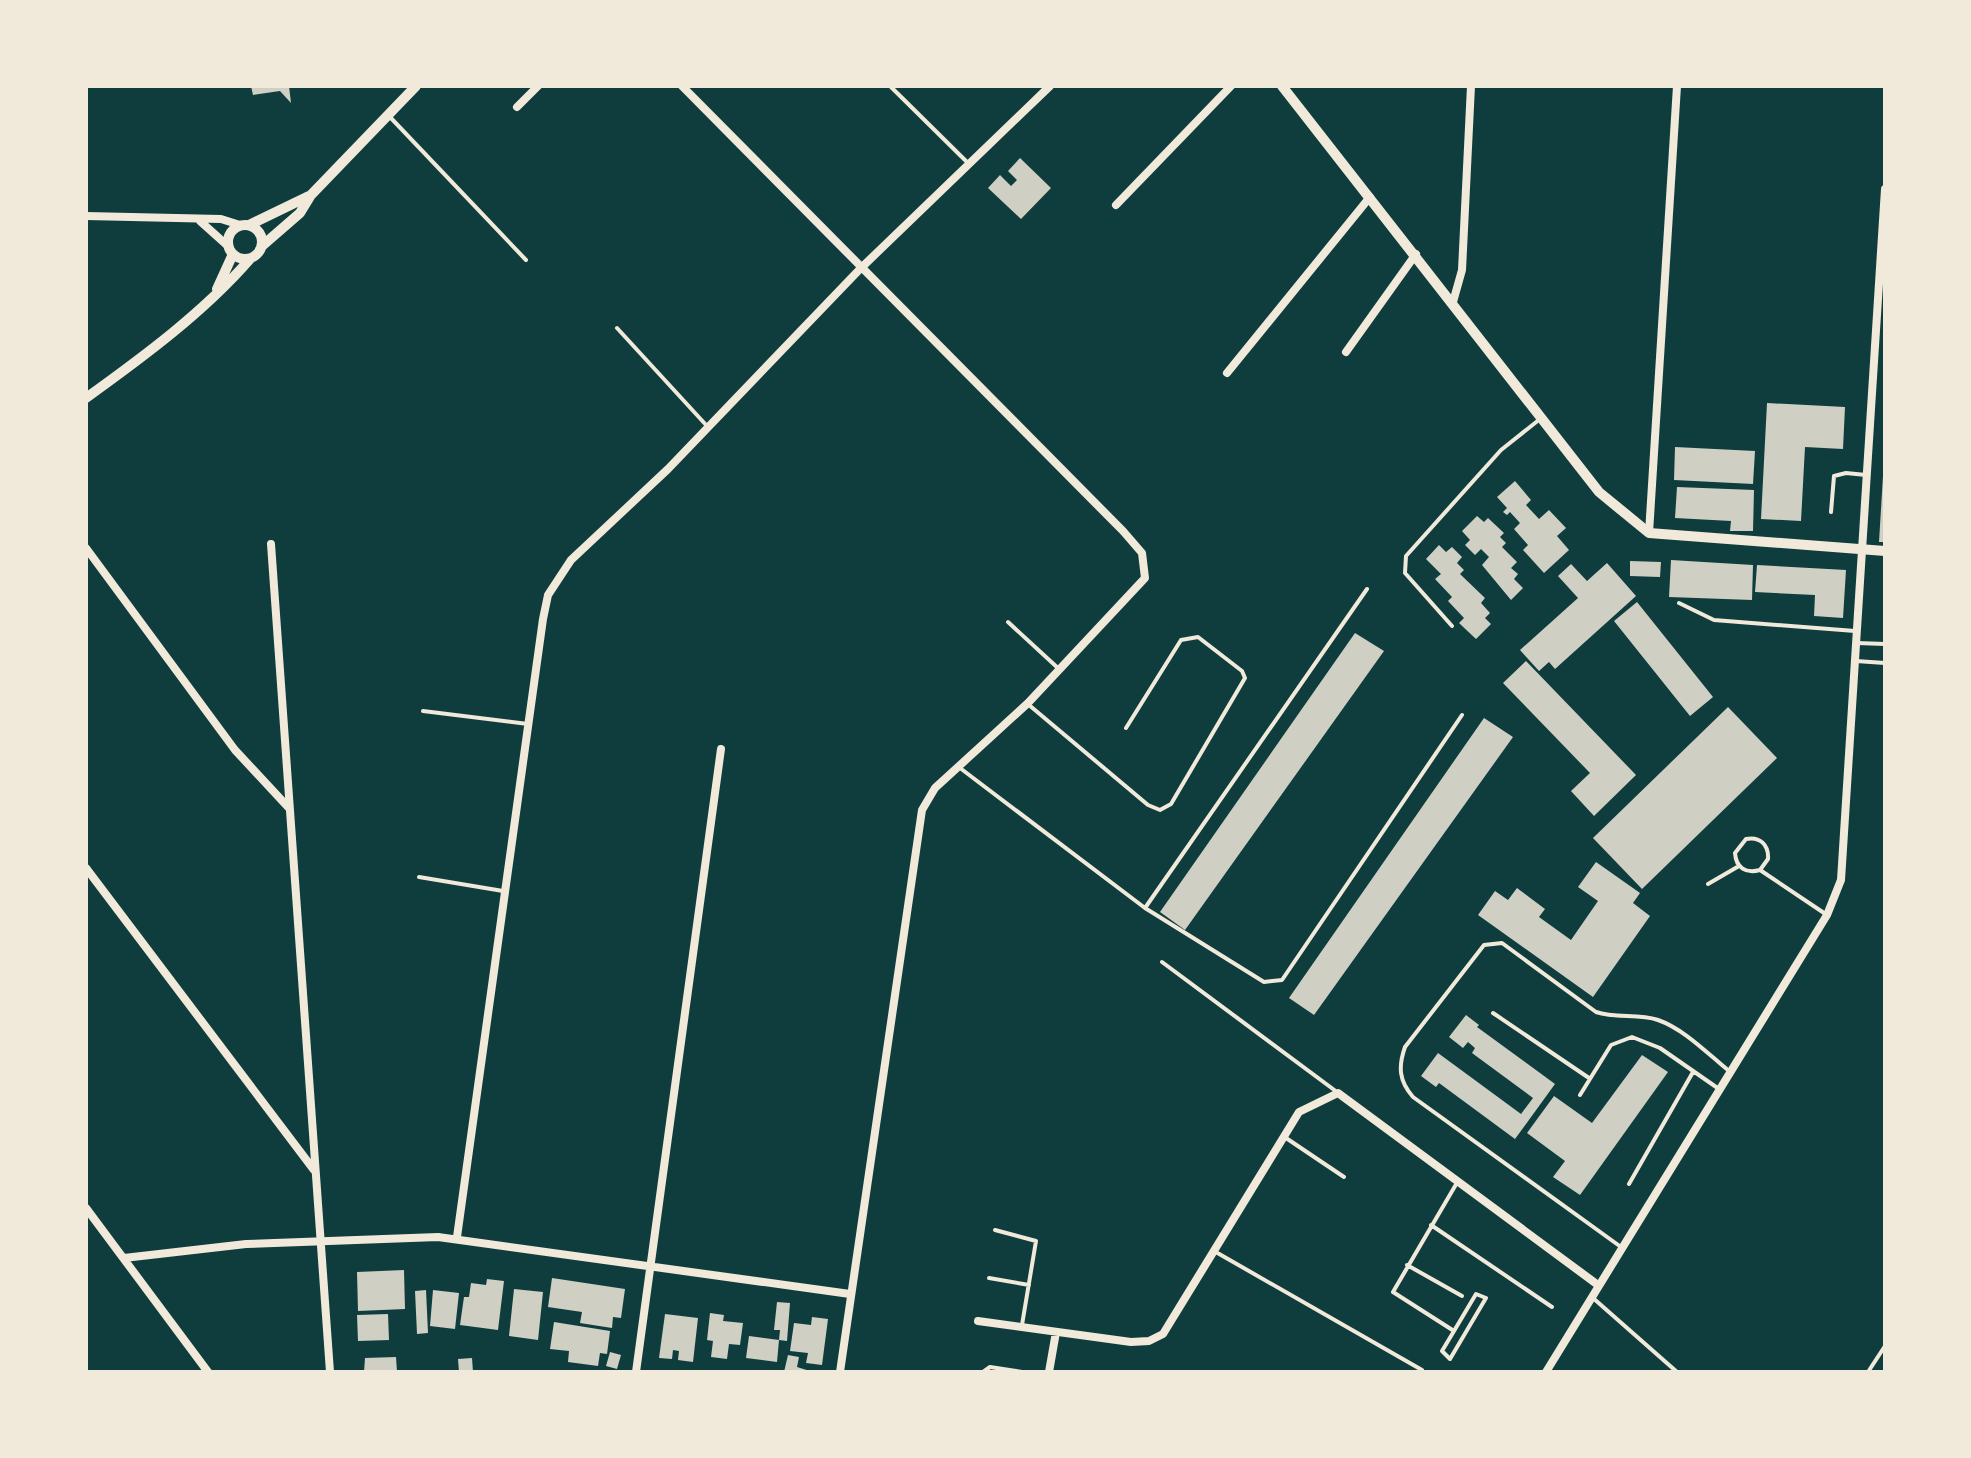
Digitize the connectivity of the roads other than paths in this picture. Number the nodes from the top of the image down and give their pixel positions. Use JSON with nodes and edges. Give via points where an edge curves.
{"nodes":[{"id":1,"x":416,"y":86,"type":"edge"},
{"id":2,"x":538,"y":86,"type":"edge"},
{"id":3,"x":682,"y":86,"type":"edge"},
{"id":4,"x":890,"y":86,"type":"edge"},
{"id":5,"x":1050,"y":86,"type":"edge"},
{"id":6,"x":1231,"y":86,"type":"edge"},
{"id":7,"x":1282,"y":86,"type":"edge"},
{"id":8,"x":1471,"y":86,"type":"edge"},
{"id":9,"x":1677,"y":86,"type":"edge"},
{"id":10,"x":517,"y":107,"type":"dead end"},
{"id":11,"x":388,"y":114,"type":"junction"},
{"id":12,"x":969,"y":164,"type":"junction"},
{"id":13,"x":1885,"y":189,"type":"edge"},
{"id":14,"x":311,"y":195,"type":"junction"},
{"id":15,"x":1370,"y":197,"type":"junction"},
{"id":16,"x":1116,"y":205,"type":"dead end"},
{"id":17,"x":86,"y":216,"type":"edge"},
{"id":18,"x":200,"y":221,"type":"junction"},
{"id":19,"x":245,"y":225,"type":"junction"},
{"id":20,"x":262,"y":246,"type":"junction"},
{"id":21,"x":231,"y":250,"type":"junction"},
{"id":22,"x":1417,"y":254,"type":"junction"},
{"id":23,"x":250,"y":259,"type":"junction"},
{"id":24,"x":526,"y":260,"type":"dead end"},
{"id":25,"x":860,"y":269,"type":"junction"},
{"id":26,"x":217,"y":289,"type":"junction"},
{"id":27,"x":1453,"y":302,"type":"junction"},
{"id":28,"x":617,"y":328,"type":"dead end"},
{"id":29,"x":1346,"y":352,"type":"dead end"},
{"id":30,"x":1227,"y":373,"type":"dead end"},
{"id":31,"x":86,"y":398,"type":"edge"},
{"id":32,"x":1542,"y":417,"type":"junction"},
{"id":33,"x":708,"y":427,"type":"junction"},
{"id":34,"x":1866,"y":475,"type":"junction"},
{"id":35,"x":1831,"y":512,"type":"dead end"},
{"id":36,"x":1649,"y":533,"type":"junction"},
{"id":37,"x":271,"y":544,"type":"dead end"},
{"id":38,"x":86,"y":548,"type":"edge"},
{"id":39,"x":1861,"y":550,"type":"junction"},
{"id":40,"x":1885,"y":551,"type":"edge"},
{"id":41,"x":1367,"y":589,"type":"dead end"},
{"id":42,"x":1679,"y":603,"type":"dead end"},
{"id":43,"x":1008,"y":622,"type":"dead end"},
{"id":44,"x":1452,"y":626,"type":"dead end"},
{"id":45,"x":1855,"y":631,"type":"junction"},
{"id":46,"x":1854,"y":643,"type":"junction"},
{"id":47,"x":1885,"y":644,"type":"edge"},
{"id":48,"x":1853,"y":661,"type":"junction"},
{"id":49,"x":1885,"y":663,"type":"edge"},
{"id":50,"x":1059,"y":670,"type":"junction"},
{"id":51,"x":1028,"y":703,"type":"junction"},
{"id":52,"x":423,"y":711,"type":"dead end"},
{"id":53,"x":1462,"y":715,"type":"dead end"},
{"id":54,"x":528,"y":724,"type":"junction"},
{"id":55,"x":1126,"y":728,"type":"dead end"},
{"id":56,"x":721,"y":749,"type":"dead end"},
{"id":57,"x":958,"y":767,"type":"junction"},
{"id":58,"x":288,"y":808,"type":"junction"},
{"id":59,"x":1739,"y":866,"type":"junction"},
{"id":60,"x":86,"y":868,"type":"edge"},
{"id":61,"x":1760,"y":870,"type":"junction"},
{"id":62,"x":419,"y":877,"type":"dead end"},
{"id":63,"x":1708,"y":884,"type":"dead end"},
{"id":64,"x":504,"y":891,"type":"junction"},
{"id":65,"x":1145,"y":908,"type":"junction"},
{"id":66,"x":1827,"y":915,"type":"junction"},
{"id":67,"x":1162,"y":962,"type":"dead end"},
{"id":68,"x":1493,"y":1013,"type":"dead end"},
{"id":69,"x":1730,"y":1071,"type":"junction"},
{"id":70,"x":1693,"y":1072,"type":"junction"},
{"id":71,"x":1589,"y":1078,"type":"junction"},
{"id":72,"x":1719,"y":1089,"type":"junction"},
{"id":73,"x":1338,"y":1093,"type":"junction"},
{"id":74,"x":1580,"y":1095,"type":"dead end"},
{"id":75,"x":1284,"y":1136,"type":"junction"},
{"id":76,"x":314,"y":1171,"type":"junction"},
{"id":77,"x":1344,"y":1177,"type":"dead end"},
{"id":78,"x":1458,"y":1181,"type":"junction"},
{"id":79,"x":1629,"y":1184,"type":"dead end"},
{"id":80,"x":86,"y":1208,"type":"edge"},
{"id":81,"x":1431,"y":1225,"type":"junction"},
{"id":82,"x":995,"y":1230,"type":"dead end"},
{"id":83,"x":457,"y":1237,"type":"junction"},
{"id":84,"x":319,"y":1239,"type":"junction"},
{"id":85,"x":1621,"y":1247,"type":"junction"},
{"id":86,"x":1214,"y":1251,"type":"junction"},
{"id":87,"x":124,"y":1258,"type":"junction"},
{"id":88,"x":651,"y":1264,"type":"junction"},
{"id":89,"x":1407,"y":1265,"type":"junction"},
{"id":90,"x":989,"y":1278,"type":"dead end"},
{"id":91,"x":1029,"y":1285,"type":"junction"},
{"id":92,"x":1598,"y":1285,"type":"junction"},
{"id":93,"x":850,"y":1294,"type":"junction"},
{"id":94,"x":1462,"y":1296,"type":"dead end"},
{"id":95,"x":1591,"y":1296,"type":"junction"},
{"id":96,"x":1552,"y":1307,"type":"dead end"},
{"id":97,"x":978,"y":1321,"type":"dead end"},
{"id":98,"x":1022,"y":1327,"type":"junction"},
{"id":99,"x":1454,"y":1331,"type":"junction"},
{"id":100,"x":1056,"y":1332,"type":"junction"},
{"id":101,"x":1885,"y":1346,"type":"edge"},
{"id":102,"x":1422,"y":1370,"type":"dead end"},
{"id":103,"x":208,"y":1372,"type":"edge"},
{"id":104,"x":330,"y":1372,"type":"edge"},
{"id":105,"x":636,"y":1372,"type":"edge"},
{"id":106,"x":840,"y":1372,"type":"edge"},
{"id":107,"x":983,"y":1372,"type":"edge"},
{"id":108,"x":1022,"y":1372,"type":"edge"},
{"id":109,"x":1049,"y":1372,"type":"edge"},
{"id":110,"x":1546,"y":1372,"type":"edge"},
{"id":111,"x":1677,"y":1372,"type":"edge"},
{"id":112,"x":1868,"y":1372,"type":"edge"}],
"edges":[{"from":1,"to":11,"type":"street"},
{"from":2,"to":10,"type":"street"},
{"from":3,"to":25,"type":"street"},
{"from":4,"to":12,"type":"lane"},
{"from":5,"to":12,"type":"street"},
{"from":6,"to":16,"type":"street"},
{"from":7,"to":15,"type":"street"},
{"from":8,"to":27,"type":"street","via":[[1462,270]]},
{"from":9,"to":36,"type":"street"},
{"from":11,"to":14,"type":"street"},
{"from":11,"to":24,"type":"lane"},
{"from":12,"to":25,"type":"street"},
{"from":13,"to":34,"type":"street"},
{"from":14,"to":19,"type":"street"},
{"from":14,"to":20,"type":"street","via":[[300,213]]},
{"from":15,"to":22,"type":"street"},
{"from":15,"to":30,"type":"street"},
{"from":17,"to":18,"type":"street"},
{"from":18,"to":19,"type":"street"},
{"from":18,"to":21,"type":"street"},
{"from":19,"to":20,"type":"street","via":[[257,229]]},
{"from":19,"to":21,"type":"street","via":[[230,233]]},
{"from":20,"to":23,"type":"street"},
{"from":21,"to":23,"type":"street"},
{"from":21,"to":26,"type":"street"},
{"from":22,"to":27,"type":"street"},
{"from":22,"to":29,"type":"street"},
{"from":23,"to":26,"type":"street"},
{"from":25,"to":33,"type":"street"},
{"from":25,"to":50,"type":"street","via":[[1137,546],[1144,559],[1145,578]]},
{"from":26,"to":31,"type":"street","via":[[162,340]]},
{"from":27,"to":32,"type":"street"},
{"from":28,"to":33,"type":"lane"},
{"from":32,"to":36,"type":"street","via":[[1599,492]]},
{"from":32,"to":44,"type":"lane","via":[[1501,450],[1406,556],[1405,573]]},
{"from":33,"to":54,"type":"street","via":[[558,575],[543,619]]},
{"from":34,"to":35,"type":"lane","via":[[1834,476]]},
{"from":34,"to":39,"type":"street"},
{"from":36,"to":39,"type":"street"},
{"from":37,"to":58,"type":"street"},
{"from":38,"to":58,"type":"street","via":[[235,750]]},
{"from":39,"to":40,"type":"street"},
{"from":39,"to":45,"type":"street"},
{"from":41,"to":65,"type":"lane"},
{"from":42,"to":45,"type":"lane","via":[[1714,620]]},
{"from":43,"to":50,"type":"lane"},
{"from":45,"to":46,"type":"street"},
{"from":46,"to":47,"type":"lane"},
{"from":46,"to":48,"type":"street"},
{"from":48,"to":49,"type":"lane"},
{"from":48,"to":66,"type":"street","via":[[1844,863]]},
{"from":50,"to":51,"type":"street"},
{"from":51,"to":55,"type":"lane","via":[[1160,810],[1171,804],[1245,678],[1242,671],[1198,637],[1181,640]]},
{"from":51,"to":57,"type":"street"},
{"from":52,"to":54,"type":"lane"},
{"from":53,"to":65,"type":"lane","via":[[1282,980],[1264,982]]},
{"from":54,"to":64,"type":"street"},
{"from":56,"to":88,"type":"street"},
{"from":57,"to":65,"type":"lane"},
{"from":57,"to":93,"type":"street","via":[[935,788],[922,810],[917,834]]},
{"from":58,"to":76,"type":"street"},
{"from":59,"to":61,"type":"lane"},
{"from":59,"to":61,"type":"lane","via":[[1739,845],[1755,838],[1768,850]]},
{"from":59,"to":63,"type":"lane"},
{"from":60,"to":76,"type":"street"},
{"from":61,"to":66,"type":"lane"},
{"from":62,"to":64,"type":"lane"},
{"from":64,"to":83,"type":"street"},
{"from":66,"to":69,"type":"street"},
{"from":67,"to":73,"type":"lane"},
{"from":68,"to":71,"type":"lane"},
{"from":69,"to":72,"type":"street"},
{"from":69,"to":85,"type":"lane","via":[[1666,1023],[1596,1012],[1502,943],[1484,945],[1405,1047],[1401,1077],[1413,1097]]},
{"from":70,"to":71,"type":"lane","via":[[1660,1048],[1632,1037],[1611,1045]]},
{"from":70,"to":72,"type":"lane"},
{"from":70,"to":79,"type":"lane"},
{"from":71,"to":74,"type":"lane"},
{"from":72,"to":85,"type":"street"},
{"from":73,"to":75,"type":"street","via":[[1299,1112]]},
{"from":73,"to":78,"type":"street"},
{"from":75,"to":77,"type":"lane"},
{"from":75,"to":86,"type":"street"},
{"from":76,"to":84,"type":"street"},
{"from":78,"to":81,"type":"lane"},
{"from":78,"to":92,"type":"street"},
{"from":80,"to":87,"type":"street"},
{"from":81,"to":89,"type":"lane"},
{"from":81,"to":96,"type":"lane"},
{"from":82,"to":91,"type":"lane","via":[[1036,1241]]},
{"from":83,"to":84,"type":"street"},
{"from":83,"to":88,"type":"street"},
{"from":84,"to":87,"type":"street"},
{"from":84,"to":104,"type":"street"},
{"from":85,"to":92,"type":"street"},
{"from":86,"to":100,"type":"street","via":[[1163,1334],[1149,1341]]},
{"from":86,"to":102,"type":"lane"},
{"from":87,"to":103,"type":"street"},
{"from":88,"to":93,"type":"street"},
{"from":88,"to":105,"type":"street"},
{"from":89,"to":94,"type":"lane"},
{"from":89,"to":99,"type":"lane","via":[[1393,1292]]},
{"from":90,"to":91,"type":"lane"},
{"from":91,"to":98,"type":"lane"},
{"from":92,"to":95,"type":"street"},
{"from":93,"to":106,"type":"street"},
{"from":95,"to":110,"type":"street"},
{"from":95,"to":111,"type":"lane"},
{"from":97,"to":98,"type":"street"},
{"from":98,"to":100,"type":"street"},
{"from":99,"to":99,"type":"lane","via":[[1442,1351],[1450,1359],[1486,1298],[1476,1294]]},
{"from":100,"to":109,"type":"street"},
{"from":101,"to":112,"type":"lane"},
{"from":107,"to":108,"type":"lane","via":[[990,1367]]}]}
